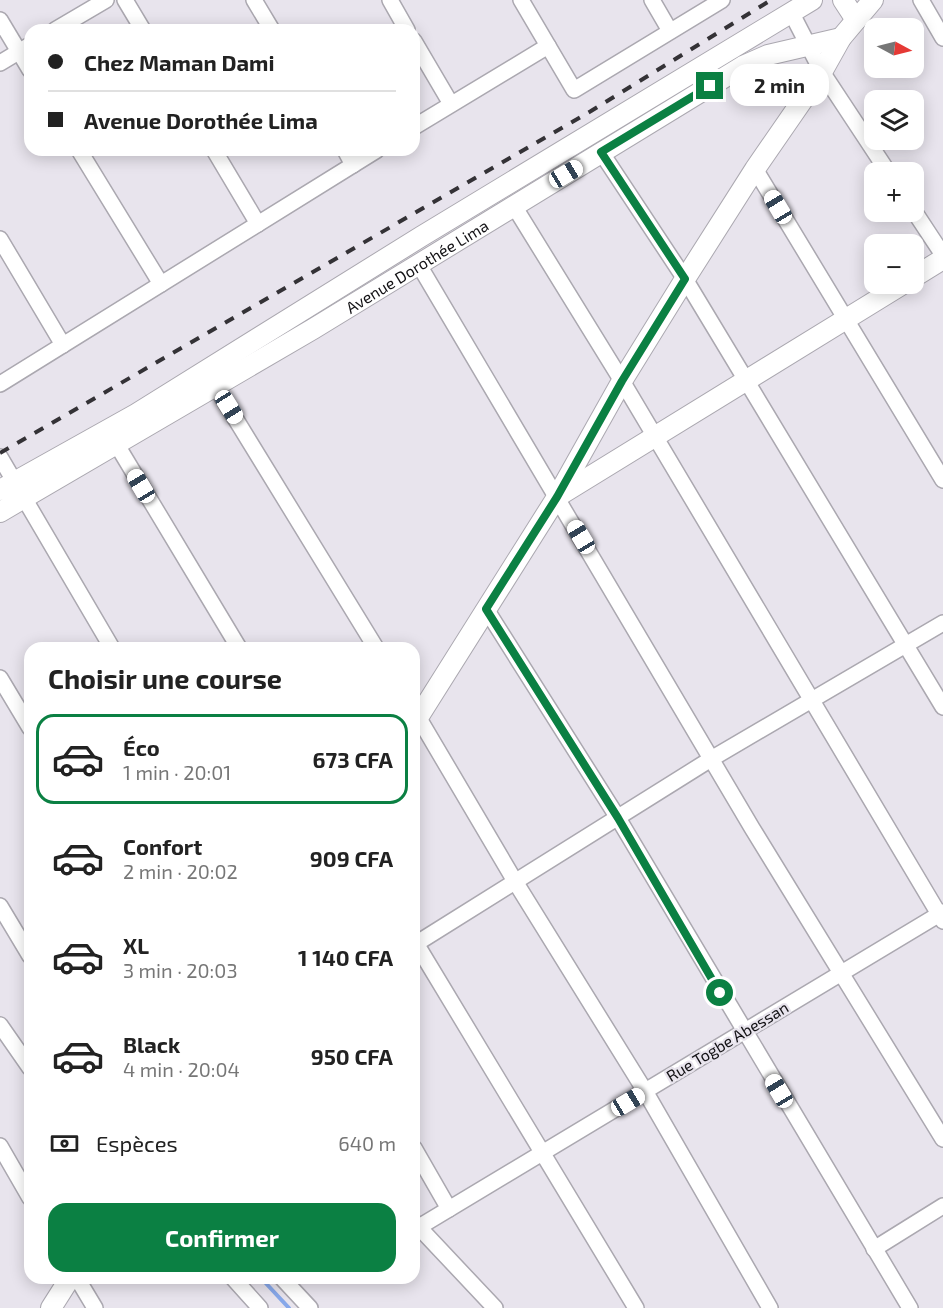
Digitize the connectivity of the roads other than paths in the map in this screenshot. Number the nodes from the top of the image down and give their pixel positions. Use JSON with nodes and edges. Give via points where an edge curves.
{"nodes":[{"id":1,"x":106,"y":0,"type":"edge"},
{"id":2,"x":125,"y":0,"type":"edge"},
{"id":3,"x":254,"y":0,"type":"edge"},
{"id":4,"x":390,"y":0,"type":"edge"},
{"id":5,"x":521,"y":0,"type":"edge"},
{"id":6,"x":652,"y":0,"type":"edge"},
{"id":7,"x":722,"y":0,"type":"edge"},
{"id":8,"x":812,"y":0,"type":"edge"},
{"id":9,"x":843,"y":0,"type":"edge"},
{"id":10,"x":873,"y":0,"type":"edge"},
{"id":11,"x":921,"y":0,"type":"edge"},
{"id":12,"x":791,"y":12,"type":"junction"},
{"id":13,"x":0,"y":20,"type":"edge"},
{"id":14,"x":856,"y":20,"type":"junction"},
{"id":15,"x":65,"y":24,"type":"edge"},
{"id":16,"x":139,"y":24,"type":"edge"},
{"id":17,"x":268,"y":24,"type":"edge"},
{"id":18,"x":404,"y":24,"type":"edge"},
{"id":19,"x":670,"y":30,"type":"junction"},
{"id":20,"x":841,"y":38,"type":"junction"},
{"id":21,"x":943,"y":38,"type":"edge"},
{"id":22,"x":746,"y":40,"type":"junction"},
{"id":23,"x":807,"y":45,"type":"junction"},
{"id":24,"x":548,"y":46,"type":"junction"},
{"id":25,"x":24,"y":48,"type":"edge"},
{"id":26,"x":420,"y":51,"type":"edge"},
{"id":27,"x":757,"y":59,"type":"junction"},
{"id":28,"x":0,"y":63,"type":"edge"},
{"id":29,"x":822,"y":72,"type":"junction"},
{"id":30,"x":451,"y":104,"type":"junction"},
{"id":31,"x":420,"y":123,"type":"edge"},
{"id":32,"x":601,"y":152,"type":"junction"},
{"id":33,"x":83,"y":156,"type":"edge"},
{"id":34,"x":218,"y":156,"type":"edge"},
{"id":35,"x":348,"y":156,"type":"edge"},
{"id":36,"x":367,"y":156,"type":"edge"},
{"id":37,"x":881,"y":162,"type":"edge"},
{"id":38,"x":353,"y":165,"type":"junction"},
{"id":39,"x":755,"y":169,"type":"junction"},
{"id":40,"x":514,"y":206,"type":"junction"},
{"id":41,"x":921,"y":222,"type":"edge"},
{"id":42,"x":258,"y":224,"type":"junction"},
{"id":43,"x":0,"y":239,"type":"edge"},
{"id":44,"x":943,"y":257,"type":"edge"},
{"id":45,"x":419,"y":265,"type":"junction"},
{"id":46,"x":924,"y":270,"type":"edge"},
{"id":47,"x":685,"y":279,"type":"junction"},
{"id":48,"x":161,"y":284,"type":"junction"},
{"id":49,"x":887,"y":294,"type":"edge"},
{"id":50,"x":846,"y":319,"type":"junction"},
{"id":51,"x":63,"y":345,"type":"junction"},
{"id":52,"x":622,"y":381,"type":"junction"},
{"id":53,"x":746,"y":381,"type":"junction"},
{"id":54,"x":0,"y":384,"type":"edge"},
{"id":55,"x":216,"y":387,"type":"junction"},
{"id":56,"x":653,"y":436,"type":"junction"},
{"id":57,"x":117,"y":445,"type":"junction"},
{"id":58,"x":0,"y":457,"type":"edge"},
{"id":59,"x":943,"y":480,"type":"edge"},
{"id":60,"x":12,"y":490,"type":"edge"},
{"id":61,"x":557,"y":497,"type":"junction"},
{"id":62,"x":0,"y":512,"type":"edge"},
{"id":63,"x":486,"y":609,"type":"junction"},
{"id":64,"x":943,"y":623,"type":"edge"},
{"id":65,"x":108,"y":642,"type":"edge"},
{"id":66,"x":235,"y":642,"type":"edge"},
{"id":67,"x":372,"y":642,"type":"edge"},
{"id":68,"x":905,"y":645,"type":"junction"},
{"id":69,"x":0,"y":678,"type":"edge"},
{"id":70,"x":810,"y":699,"type":"junction"},
{"id":71,"x":943,"y":707,"type":"edge"},
{"id":72,"x":420,"y":711,"type":"edge"},
{"id":73,"x":24,"y":718,"type":"edge"},
{"id":74,"x":420,"y":724,"type":"edge"},
{"id":75,"x":711,"y":759,"type":"junction"},
{"id":76,"x":618,"y":818,"type":"junction"},
{"id":77,"x":516,"y":883,"type":"junction"},
{"id":78,"x":0,"y":906,"type":"edge"},
{"id":79,"x":942,"y":916,"type":"edge"},
{"id":80,"x":420,"y":940,"type":"edge"},
{"id":81,"x":24,"y":946,"type":"edge"},
{"id":82,"x":420,"y":951,"type":"edge"},
{"id":83,"x":843,"y":972,"type":"junction"},
{"id":84,"x":0,"y":1025,"type":"edge"},
{"id":85,"x":743,"y":1032,"type":"junction"},
{"id":86,"x":24,"y":1059,"type":"edge"},
{"id":87,"x":645,"y":1091,"type":"junction"},
{"id":88,"x":943,"y":1139,"type":"edge"},
{"id":89,"x":0,"y":1146,"type":"edge"},
{"id":90,"x":542,"y":1153,"type":"junction"},
{"id":91,"x":420,"y":1158,"type":"edge"},
{"id":92,"x":24,"y":1188,"type":"edge"},
{"id":93,"x":943,"y":1206,"type":"edge"},
{"id":94,"x":449,"y":1209,"type":"junction"},
{"id":95,"x":420,"y":1223,"type":"edge"},
{"id":96,"x":420,"y":1227,"type":"edge"},
{"id":97,"x":874,"y":1249,"type":"junction"},
{"id":98,"x":66,"y":1284,"type":"edge"},
{"id":99,"x":80,"y":1284,"type":"edge"},
{"id":100,"x":238,"y":1284,"type":"edge"},
{"id":101,"x":288,"y":1284,"type":"edge"},
{"id":102,"x":51,"y":1308,"type":"edge"},
{"id":103,"x":95,"y":1308,"type":"edge"},
{"id":104,"x":260,"y":1308,"type":"edge"},
{"id":105,"x":310,"y":1308,"type":"edge"},
{"id":106,"x":495,"y":1308,"type":"edge"},
{"id":107,"x":636,"y":1308,"type":"edge"},
{"id":108,"x":770,"y":1308,"type":"edge"},
{"id":109,"x":910,"y":1308,"type":"edge"}],
"edges":[{"from":1,"to":15,"type":"street"},
{"from":2,"to":16,"type":"street"},
{"from":3,"to":17,"type":"street"},
{"from":4,"to":18,"type":"street"},
{"from":5,"to":24,"type":"street"},
{"from":6,"to":19,"type":"street"},
{"from":7,"to":19,"type":"street"},
{"from":8,"to":12,"type":"main road","name":"Avenue Dorothée Lima"},
{"from":9,"to":14,"type":"main road"},
{"from":10,"to":14,"type":"main road"},
{"from":11,"to":21,"type":"street"},
{"from":12,"to":22,"type":"main road","name":"Avenue Dorothée Lima"},
{"from":12,"to":23,"type":"street"},
{"from":13,"to":25,"type":"street"},
{"from":14,"to":20,"type":"main road"},
{"from":19,"to":24,"type":"street","via":[[573,90]]},
{"from":20,"to":23,"type":"main road","name":"Avenue Dorothée Lima"},
{"from":20,"to":29,"type":"main road"},
{"from":22,"to":27,"type":"main road"},
{"from":22,"to":60,"type":"main road","name":"Avenue Dorothée Lima"},
{"from":23,"to":27,"type":"main road","name":"Avenue Dorothée Lima"},
{"from":23,"to":29,"type":"street"},
{"from":24,"to":30,"type":"street"},
{"from":25,"to":28,"type":"street"},
{"from":26,"to":30,"type":"street"},
{"from":27,"to":32,"type":"main road","name":"Avenue Dorothée Lima"},
{"from":29,"to":37,"type":"street"},
{"from":29,"to":39,"type":"main road"},
{"from":30,"to":31,"type":"street"},
{"from":32,"to":40,"type":"main road","name":"Avenue Dorothée Lima"},
{"from":32,"to":47,"type":"street"},
{"from":33,"to":48,"type":"street"},
{"from":34,"to":42,"type":"street"},
{"from":35,"to":38,"type":"street"},
{"from":36,"to":38,"type":"street"},
{"from":38,"to":42,"type":"street"},
{"from":39,"to":47,"type":"main road"},
{"from":39,"to":50,"type":"street"},
{"from":40,"to":45,"type":"main road","name":"Avenue Dorothée Lima"},
{"from":40,"to":52,"type":"street"},
{"from":41,"to":44,"type":"street"},
{"from":42,"to":48,"type":"street"},
{"from":43,"to":51,"type":"street"},
{"from":44,"to":46,"type":"main road"},
{"from":45,"to":55,"type":"main road","name":"Avenue Dorothée Lima"},
{"from":45,"to":61,"type":"street"},
{"from":47,"to":52,"type":"main road"},
{"from":47,"to":53,"type":"street"},
{"from":48,"to":51,"type":"street"},
{"from":49,"to":50,"type":"main road"},
{"from":50,"to":53,"type":"main road"},
{"from":50,"to":59,"type":"street"},
{"from":51,"to":54,"type":"street"},
{"from":52,"to":56,"type":"street"},
{"from":52,"to":61,"type":"main road"},
{"from":53,"to":56,"type":"main road"},
{"from":53,"to":68,"type":"street"},
{"from":55,"to":57,"type":"main road","name":"Avenue Dorothée Lima"},
{"from":55,"to":67,"type":"street"},
{"from":56,"to":61,"type":"main road"},
{"from":56,"to":70,"type":"street"},
{"from":57,"to":60,"type":"main road","name":"Avenue Dorothée Lima"},
{"from":57,"to":66,"type":"street"},
{"from":58,"to":60,"type":"street"},
{"from":60,"to":62,"type":"main road","name":"Avenue Dorothée Lima"},
{"from":60,"to":65,"type":"street"},
{"from":61,"to":63,"type":"main road"},
{"from":61,"to":75,"type":"street"},
{"from":63,"to":72,"type":"main road"},
{"from":63,"to":76,"type":"street"},
{"from":64,"to":68,"type":"street"},
{"from":68,"to":70,"type":"street"},
{"from":68,"to":71,"type":"street"},
{"from":69,"to":73,"type":"street"},
{"from":70,"to":75,"type":"street"},
{"from":70,"to":79,"type":"street"},
{"from":74,"to":77,"type":"street"},
{"from":75,"to":76,"type":"street"},
{"from":75,"to":83,"type":"street"},
{"from":76,"to":77,"type":"street"},
{"from":76,"to":85,"type":"street"},
{"from":77,"to":80,"type":"street"},
{"from":77,"to":87,"type":"street"},
{"from":78,"to":81,"type":"street"},
{"from":79,"to":83,"type":"street","name":"Rue Togbe Abessan"},
{"from":82,"to":90,"type":"street"},
{"from":83,"to":85,"type":"street","name":"Rue Togbe Abessan"},
{"from":83,"to":88,"type":"street"},
{"from":84,"to":86,"type":"street"},
{"from":85,"to":87,"type":"street","name":"Rue Togbe Abessan"},
{"from":85,"to":97,"type":"street"},
{"from":87,"to":90,"type":"street","name":"Rue Togbe Abessan"},
{"from":87,"to":108,"type":"street"},
{"from":89,"to":92,"type":"street"},
{"from":90,"to":94,"type":"street","name":"Rue Togbe Abessan"},
{"from":90,"to":107,"type":"street"},
{"from":91,"to":94,"type":"street"},
{"from":93,"to":97,"type":"street"},
{"from":94,"to":95,"type":"street","name":"Rue Togbe Abessan"},
{"from":96,"to":106,"type":"street"},
{"from":97,"to":109,"type":"street"},
{"from":98,"to":102,"type":"main road"},
{"from":99,"to":103,"type":"street"},
{"from":100,"to":104,"type":"street"},
{"from":101,"to":105,"type":"street"}]}
